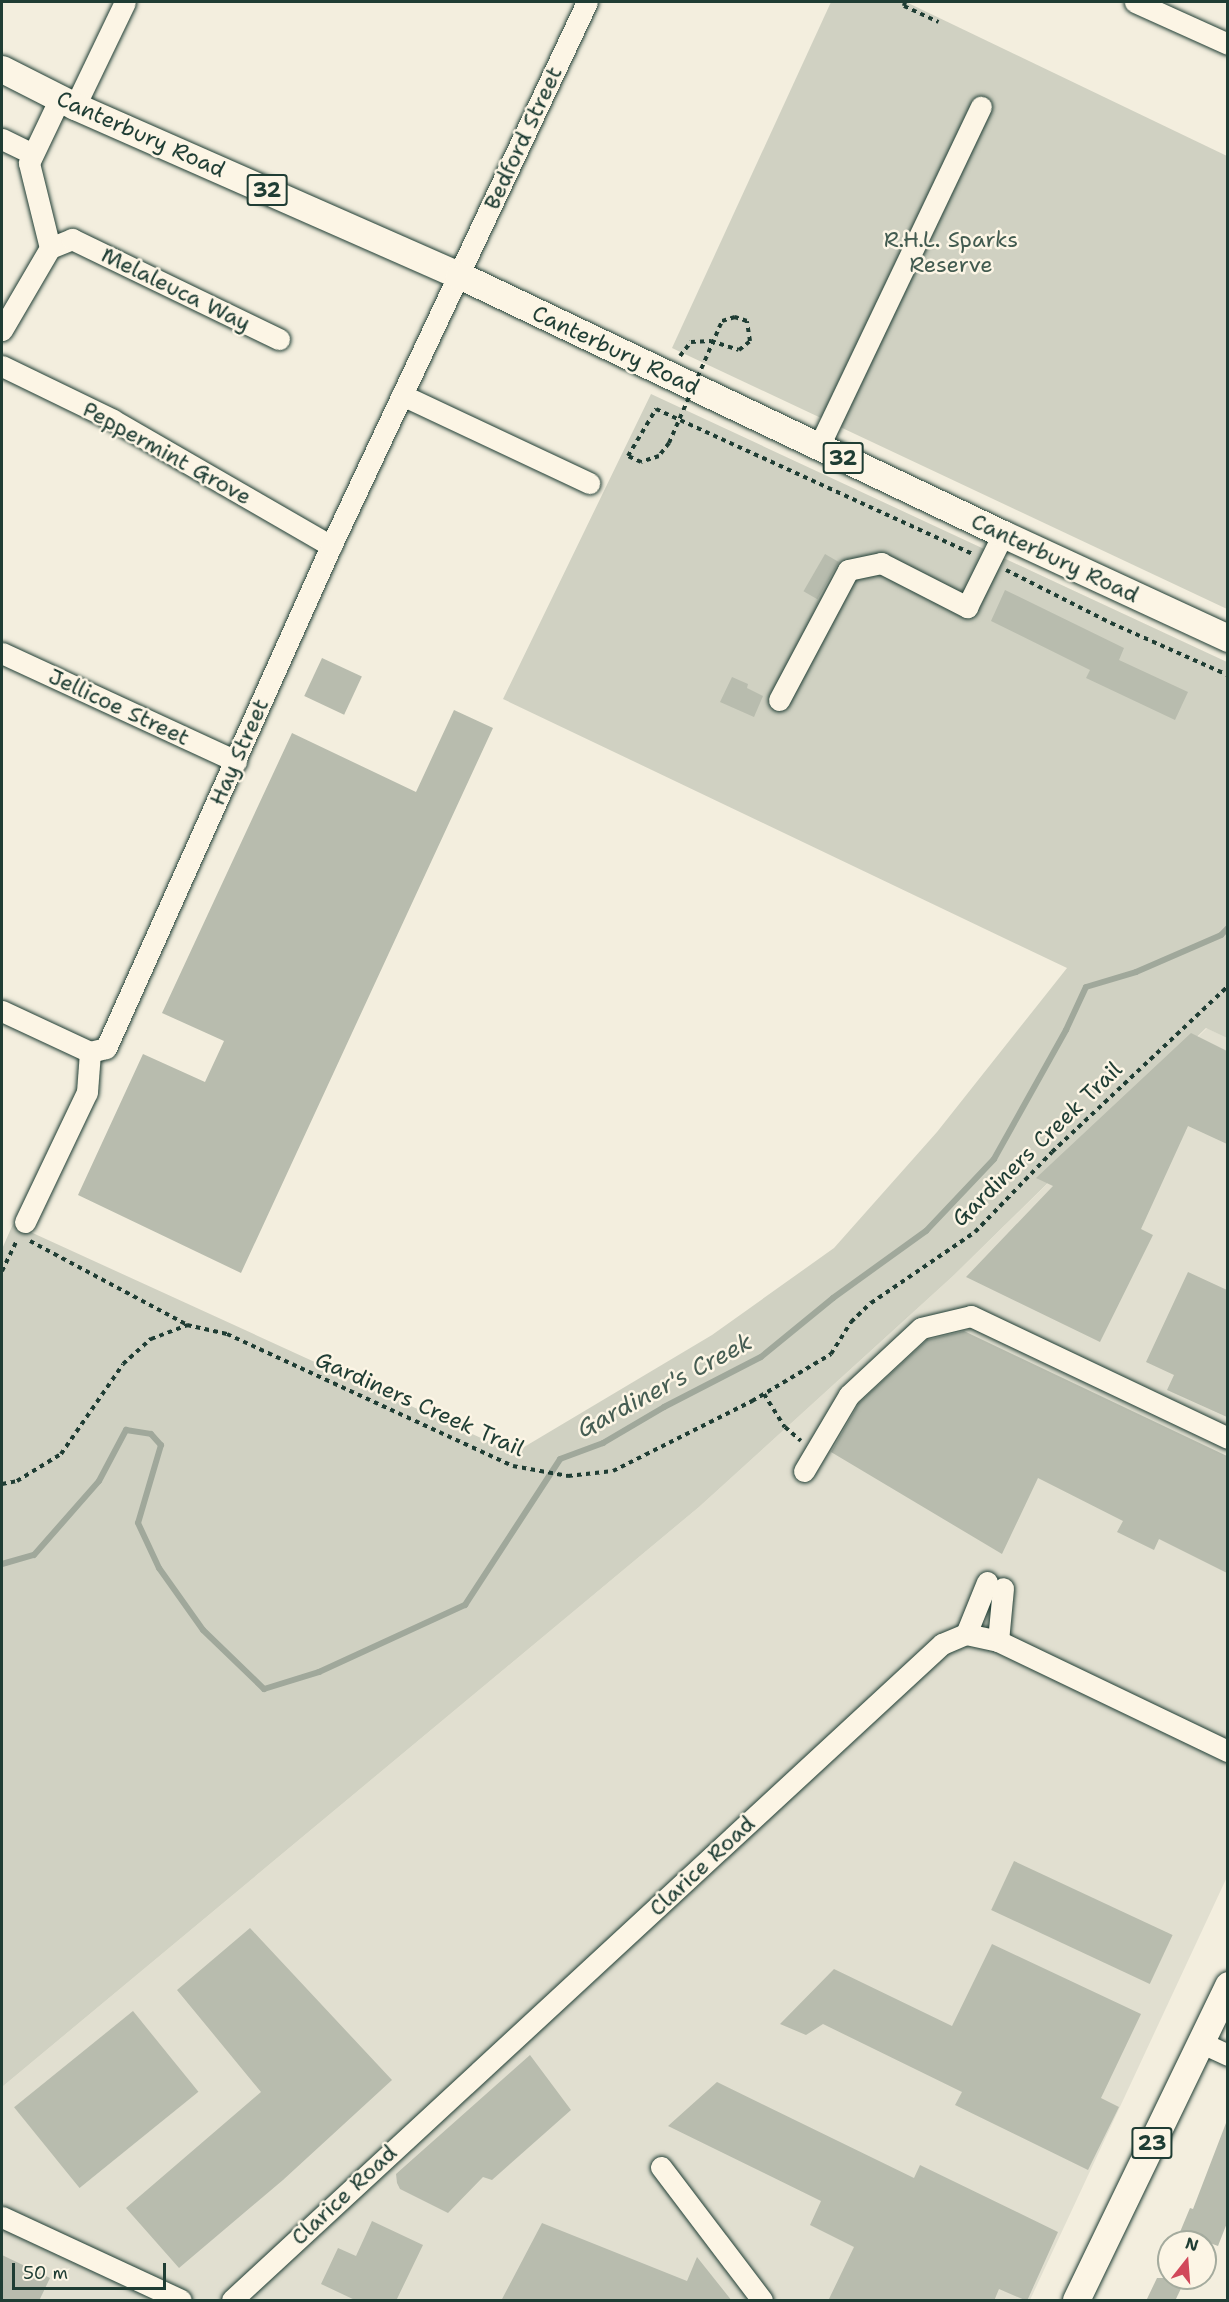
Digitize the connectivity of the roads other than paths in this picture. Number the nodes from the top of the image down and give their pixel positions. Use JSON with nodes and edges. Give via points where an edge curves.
{"nodes":[{"id":1,"x":125,"y":2,"type":"edge"},
{"id":2,"x":587,"y":2,"type":"edge"},
{"id":3,"x":1135,"y":2,"type":"edge"},
{"id":4,"x":1169,"y":9,"type":"edge"},
{"id":5,"x":1227,"y":44,"type":"edge"},
{"id":6,"x":2,"y":69,"type":"edge"},
{"id":7,"x":68,"y":102,"type":"junction"},
{"id":8,"x":981,"y":106,"type":"dead end"},
{"id":9,"x":2,"y":140,"type":"edge"},
{"id":10,"x":33,"y":154,"type":"junction"},
{"id":11,"x":50,"y":248,"type":"junction"},
{"id":12,"x":459,"y":275,"type":"junction"},
{"id":13,"x":2,"y":330,"type":"edge"},
{"id":14,"x":279,"y":339,"type":"dead end"},
{"id":15,"x":2,"y":365,"type":"edge"},
{"id":16,"x":402,"y":395,"type":"junction"},
{"id":17,"x":819,"y":446,"type":"junction"},
{"id":18,"x":589,"y":483,"type":"dead end"},
{"id":19,"x":1003,"y":534,"type":"junction"},
{"id":20,"x":331,"y":546,"type":"junction"},
{"id":21,"x":1227,"y":638,"type":"edge"},
{"id":22,"x":2,"y":653,"type":"edge"},
{"id":23,"x":779,"y":700,"type":"dead end"},
{"id":24,"x":236,"y":761,"type":"junction"},
{"id":25,"x":2,"y":1011,"type":"edge"},
{"id":26,"x":90,"y":1052,"type":"junction"},
{"id":27,"x":22,"y":1228,"type":"road end"},
{"id":28,"x":1227,"y":1438,"type":"edge"},
{"id":29,"x":804,"y":1471,"type":"dead end"},
{"id":30,"x":966,"y":1635,"type":"junction"},
{"id":31,"x":998,"y":1641,"type":"junction"},
{"id":32,"x":1227,"y":1751,"type":"edge"},
{"id":33,"x":1227,"y":1985,"type":"edge"},
{"id":34,"x":1200,"y":2042,"type":"junction"},
{"id":35,"x":1227,"y":2055,"type":"edge"},
{"id":36,"x":662,"y":2167,"type":"dead end"},
{"id":37,"x":2,"y":2217,"type":"edge"},
{"id":38,"x":181,"y":2301,"type":"edge"},
{"id":39,"x":232,"y":2301,"type":"edge"},
{"id":40,"x":762,"y":2301,"type":"edge"},
{"id":41,"x":1076,"y":2301,"type":"edge"}],
"edges":[{"from":1,"to":7,"type":"street"},
{"from":2,"to":12,"type":"street","name":"Bedford Street"},
{"from":3,"to":4,"type":"street"},
{"from":4,"to":5,"type":"street"},
{"from":6,"to":7,"type":"main road","name":"Canterbury Road","number":"32"},
{"from":7,"to":10,"type":"street"},
{"from":7,"to":12,"type":"main road","name":"Canterbury Road","number":"32"},
{"from":8,"to":17,"type":"street"},
{"from":9,"to":10,"type":"street"},
{"from":10,"to":11,"type":"street","via":[[29,163]]},
{"from":11,"to":13,"type":"street"},
{"from":11,"to":14,"type":"street","name":"Melaleuca Way","via":[[72,239]]},
{"from":12,"to":16,"type":"street","name":"Hay Street"},
{"from":12,"to":17,"type":"main road","name":"Canterbury Road","number":"32"},
{"from":15,"to":20,"type":"street","name":"Peppermint Grove","via":[[113,420]]},
{"from":16,"to":18,"type":"street"},
{"from":16,"to":20,"type":"street","name":"Hay Street"},
{"from":17,"to":19,"type":"main road","name":"Canterbury Road","number":"32"},
{"from":19,"to":21,"type":"main road","name":"Canterbury Road","number":"32"},
{"from":19,"to":23,"type":"street","via":[[967,606],[881,563],[848,570]]},
{"from":20,"to":24,"type":"street","name":"Hay Street"},
{"from":22,"to":24,"type":"street","name":"Jellicoe Street"},
{"from":24,"to":26,"type":"street","name":"Hay Street","via":[[106,1048]]},
{"from":25,"to":26,"type":"street"},
{"from":26,"to":27,"type":"street","via":[[87,1092]]},
{"from":28,"to":29,"type":"street","via":[[971,1316],[921,1328],[849,1395]]},
{"from":30,"to":31,"type":"street"},
{"from":30,"to":31,"type":"street","via":[[995,1585]]},
{"from":30,"to":39,"type":"street","name":"Clarice Road","via":[[942,1644]]},
{"from":31,"to":32,"type":"street"},
{"from":33,"to":34,"type":"main road","number":"23"},
{"from":34,"to":35,"type":"street"},
{"from":34,"to":41,"type":"main road","number":"23"},
{"from":36,"to":40,"type":"street"},
{"from":37,"to":38,"type":"street"}]}
